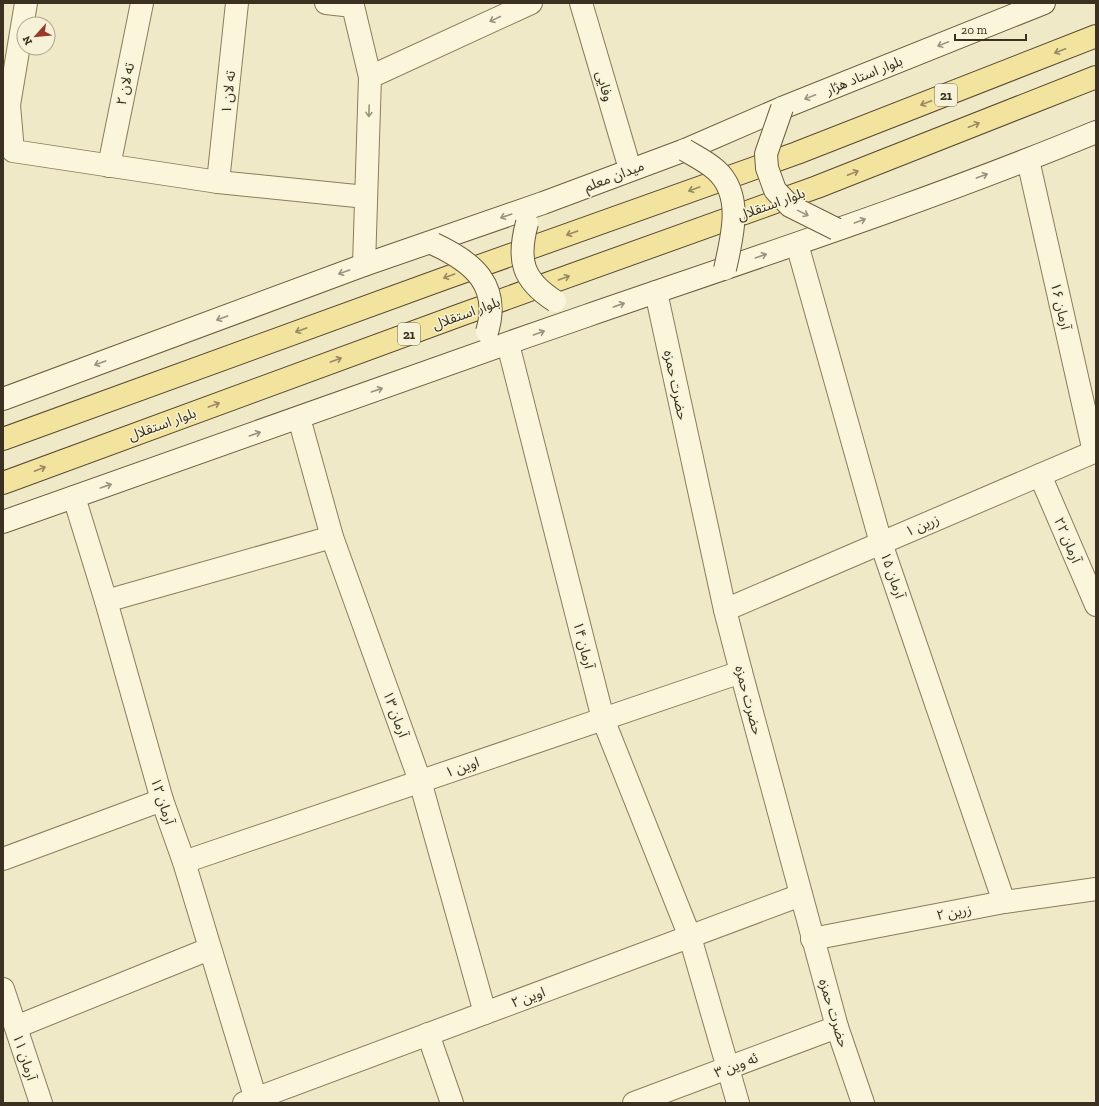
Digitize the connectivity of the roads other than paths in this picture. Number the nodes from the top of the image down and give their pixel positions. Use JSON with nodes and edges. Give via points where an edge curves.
{"nodes":[{"id":1,"x":26,"y":3,"type":"edge"},
{"id":2,"x":142,"y":3,"type":"edge"},
{"id":3,"x":237,"y":3,"type":"edge"},
{"id":4,"x":326,"y":3,"type":"edge"},
{"id":5,"x":531,"y":3,"type":"edge"},
{"id":6,"x":581,"y":3,"type":"edge"},
{"id":7,"x":1044,"y":3,"type":"edge"},
{"id":8,"x":1096,"y":36,"type":"edge"},
{"id":9,"x":370,"y":77,"type":"junction"},
{"id":10,"x":1096,"y":77,"type":"edge"},
{"id":11,"x":6,"y":98,"type":"edge"},
{"id":12,"x":782,"y":108,"type":"junction"},
{"id":13,"x":1096,"y":132,"type":"edge"},
{"id":14,"x":685,"y":150,"type":"junction"},
{"id":15,"x":1028,"y":160,"type":"junction"},
{"id":16,"x":109,"y":166,"type":"junction"},
{"id":17,"x":630,"y":169,"type":"junction"},
{"id":18,"x":218,"y":182,"type":"junction"},
{"id":19,"x":366,"y":197,"type":"junction"},
{"id":20,"x":543,"y":203,"type":"junction"},
{"id":21,"x":836,"y":229,"type":"junction"},
{"id":22,"x":430,"y":244,"type":"junction"},
{"id":23,"x":797,"y":244,"type":"junction"},
{"id":24,"x":364,"y":265,"type":"junction"},
{"id":25,"x":726,"y":269,"type":"junction"},
{"id":26,"x":656,"y":292,"type":"junction"},
{"id":27,"x":582,"y":317,"type":"junction"},
{"id":28,"x":508,"y":344,"type":"junction"},
{"id":29,"x":467,"y":359,"type":"junction"},
{"id":30,"x":3,"y":399,"type":"edge"},
{"id":31,"x":299,"y":418,"type":"junction"},
{"id":32,"x":3,"y":439,"type":"edge"},
{"id":33,"x":1095,"y":452,"type":"edge"},
{"id":34,"x":1040,"y":475,"type":"junction"},
{"id":35,"x":3,"y":483,"type":"edge"},
{"id":36,"x":74,"y":497,"type":"junction"},
{"id":37,"x":3,"y":522,"type":"edge"},
{"id":38,"x":332,"y":537,"type":"junction"},
{"id":39,"x":882,"y":543,"type":"junction"},
{"id":40,"x":106,"y":601,"type":"junction"},
{"id":41,"x":1096,"y":605,"type":"edge"},
{"id":42,"x":725,"y":610,"type":"junction"},
{"id":43,"x":741,"y":672,"type":"junction"},
{"id":44,"x":603,"y":719,"type":"junction"},
{"id":45,"x":420,"y":781,"type":"junction"},
{"id":46,"x":162,"y":800,"type":"junction"},
{"id":47,"x":3,"y":859,"type":"edge"},
{"id":48,"x":184,"y":862,"type":"junction"},
{"id":49,"x":1096,"y":890,"type":"edge"},
{"id":50,"x":801,"y":895,"type":"junction"},
{"id":51,"x":1004,"y":902,"type":"junction"},
{"id":52,"x":690,"y":937,"type":"junction"},
{"id":53,"x":812,"y":939,"type":"junction"},
{"id":54,"x":209,"y":949,"type":"junction"},
{"id":55,"x":3,"y":989,"type":"edge"},
{"id":56,"x":485,"y":1013,"type":"junction"},
{"id":57,"x":837,"y":1027,"type":"junction"},
{"id":58,"x":16,"y":1028,"type":"junction"},
{"id":59,"x":428,"y":1034,"type":"junction"},
{"id":60,"x":728,"y":1068,"type":"junction"},
{"id":61,"x":252,"y":1101,"type":"edge"},
{"id":62,"x":41,"y":1103,"type":"edge"},
{"id":63,"x":452,"y":1103,"type":"edge"},
{"id":64,"x":634,"y":1103,"type":"edge"},
{"id":65,"x":738,"y":1103,"type":"edge"},
{"id":66,"x":863,"y":1103,"type":"edge"}],
"edges":[{"from":1,"to":11,"type":"street"},
{"from":2,"to":16,"type":"street","name":"ته لان ۲"},
{"from":3,"to":18,"type":"street","name":"ته لان ۱"},
{"from":4,"to":9,"type":"street","via":[[353,6]]},
{"from":5,"to":9,"type":"street","one_way":true},
{"from":6,"to":17,"type":"street","name":"وفایی"},
{"from":7,"to":12,"type":"street","name":"بلوار استاد هژار","one_way":true},
{"from":8,"to":32,"type":"main road","number":"21","one_way":true,"via":[[797,153],[435,281]]},
{"from":9,"to":19,"type":"street","one_way":true},
{"from":35,"to":10,"type":"main road","name":"بلوار استقلال","number":"21","one_way":true,"via":[[817,187]]},
{"from":11,"to":16,"type":"street","via":[[13,152]]},
{"from":12,"to":14,"type":"street","name":"بلوار استاد هژار"},
{"from":12,"to":21,"type":"street","one_way":true,"bridge":true,"via":[[766,154],[767,168],[775,190],[790,206]]},
{"from":13,"to":15,"type":"street"},
{"from":14,"to":17,"type":"street","name":"میدان معلم"},
{"from":14,"to":25,"type":"street","bridge":true,"via":[[716,170],[727,185],[734,206]]},
{"from":21,"to":15,"type":"street","one_way":true},
{"from":15,"to":33,"type":"street","name":"آرمان ۱۶"},
{"from":16,"to":18,"type":"street"},
{"from":17,"to":20,"type":"street","name":"میدان معلم"},
{"from":18,"to":19,"type":"street"},
{"from":19,"to":24,"type":"street"},
{"from":20,"to":22,"type":"street","name":"میدان معلم","one_way":true},
{"from":20,"to":27,"type":"street","bridge":true,"via":[[527,223],[522,261],[534,286],[540,292]]},
{"from":21,"to":23,"type":"street"},
{"from":22,"to":24,"type":"street","name":"میدان معلم"},
{"from":22,"to":29,"type":"street","bridge":true,"via":[[458,255],[482,278],[491,318],[487,332]]},
{"from":25,"to":23,"type":"street","one_way":true},
{"from":23,"to":39,"type":"street","name":"آرمان ۱۵"},
{"from":24,"to":30,"type":"street","name":"میدان معلم","one_way":true},
{"from":25,"to":26,"type":"street"},
{"from":27,"to":26,"type":"street","one_way":true},
{"from":26,"to":42,"type":"street","name":"حضرت حمزه"},
{"from":28,"to":27,"type":"street","one_way":true},
{"from":28,"to":29,"type":"street"},
{"from":28,"to":44,"type":"street","name":"آرمان ۱۴"},
{"from":31,"to":29,"type":"street","one_way":true},
{"from":36,"to":31,"type":"street","one_way":true},
{"from":31,"to":38,"type":"street","name":"آرمان ۱۳"},
{"from":33,"to":34,"type":"street","name":"زرین ۱"},
{"from":34,"to":39,"type":"street","name":"زرین ۱"},
{"from":34,"to":41,"type":"street","name":"آرمان ۲۲"},
{"from":36,"to":37,"type":"street"},
{"from":36,"to":40,"type":"street","name":"آرمان ۱۲"},
{"from":38,"to":40,"type":"street"},
{"from":38,"to":45,"type":"street","name":"آرمان ۱۳"},
{"from":39,"to":42,"type":"street","name":"زرین ۱"},
{"from":39,"to":51,"type":"street","name":"آرمان ۱۵"},
{"from":40,"to":46,"type":"street","name":"آرمان ۱۲"},
{"from":42,"to":43,"type":"street","name":"حضرت حمزه"},
{"from":43,"to":44,"type":"street","name":"اوین ۱"},
{"from":43,"to":50,"type":"street","name":"حضرت حمزه"},
{"from":44,"to":45,"type":"street","name":"اوین ۱"},
{"from":44,"to":52,"type":"street","name":"آرمان ۱۴"},
{"from":45,"to":48,"type":"street","name":"اوین ۱"},
{"from":45,"to":56,"type":"street","name":"آرمان ۱۳"},
{"from":46,"to":47,"type":"street"},
{"from":46,"to":48,"type":"street","name":"آرمان ۱۲"},
{"from":48,"to":54,"type":"street","name":"آرمان ۱۲"},
{"from":49,"to":51,"type":"street","name":"زرین ۲"},
{"from":50,"to":52,"type":"street","name":"اوین ۲"},
{"from":50,"to":53,"type":"street","name":"حضرت حمزه"},
{"from":51,"to":53,"type":"street","name":"زرین ۲"},
{"from":52,"to":56,"type":"street","name":"اوین ۲"},
{"from":52,"to":60,"type":"street","name":"آرمان ۱۴"},
{"from":53,"to":57,"type":"street","name":"حضرت حمزه"},
{"from":54,"to":58,"type":"street"},
{"from":54,"to":61,"type":"street","name":"آرمان ۱۲"},
{"from":55,"to":58,"type":"street","name":"آرمان ۱۱"},
{"from":56,"to":59,"type":"street","name":"اوین ۲"},
{"from":57,"to":60,"type":"street","name":"ئه وین ۳"},
{"from":57,"to":66,"type":"street","name":"حضرت حمزه"},
{"from":58,"to":62,"type":"street","name":"آرمان ۱۱"},
{"from":59,"to":61,"type":"street","name":"اوین ۲"},
{"from":59,"to":63,"type":"street"},
{"from":60,"to":64,"type":"street","name":"ئه وین ۳"},
{"from":60,"to":65,"type":"street","name":"آرمان ۱۴"}]}
